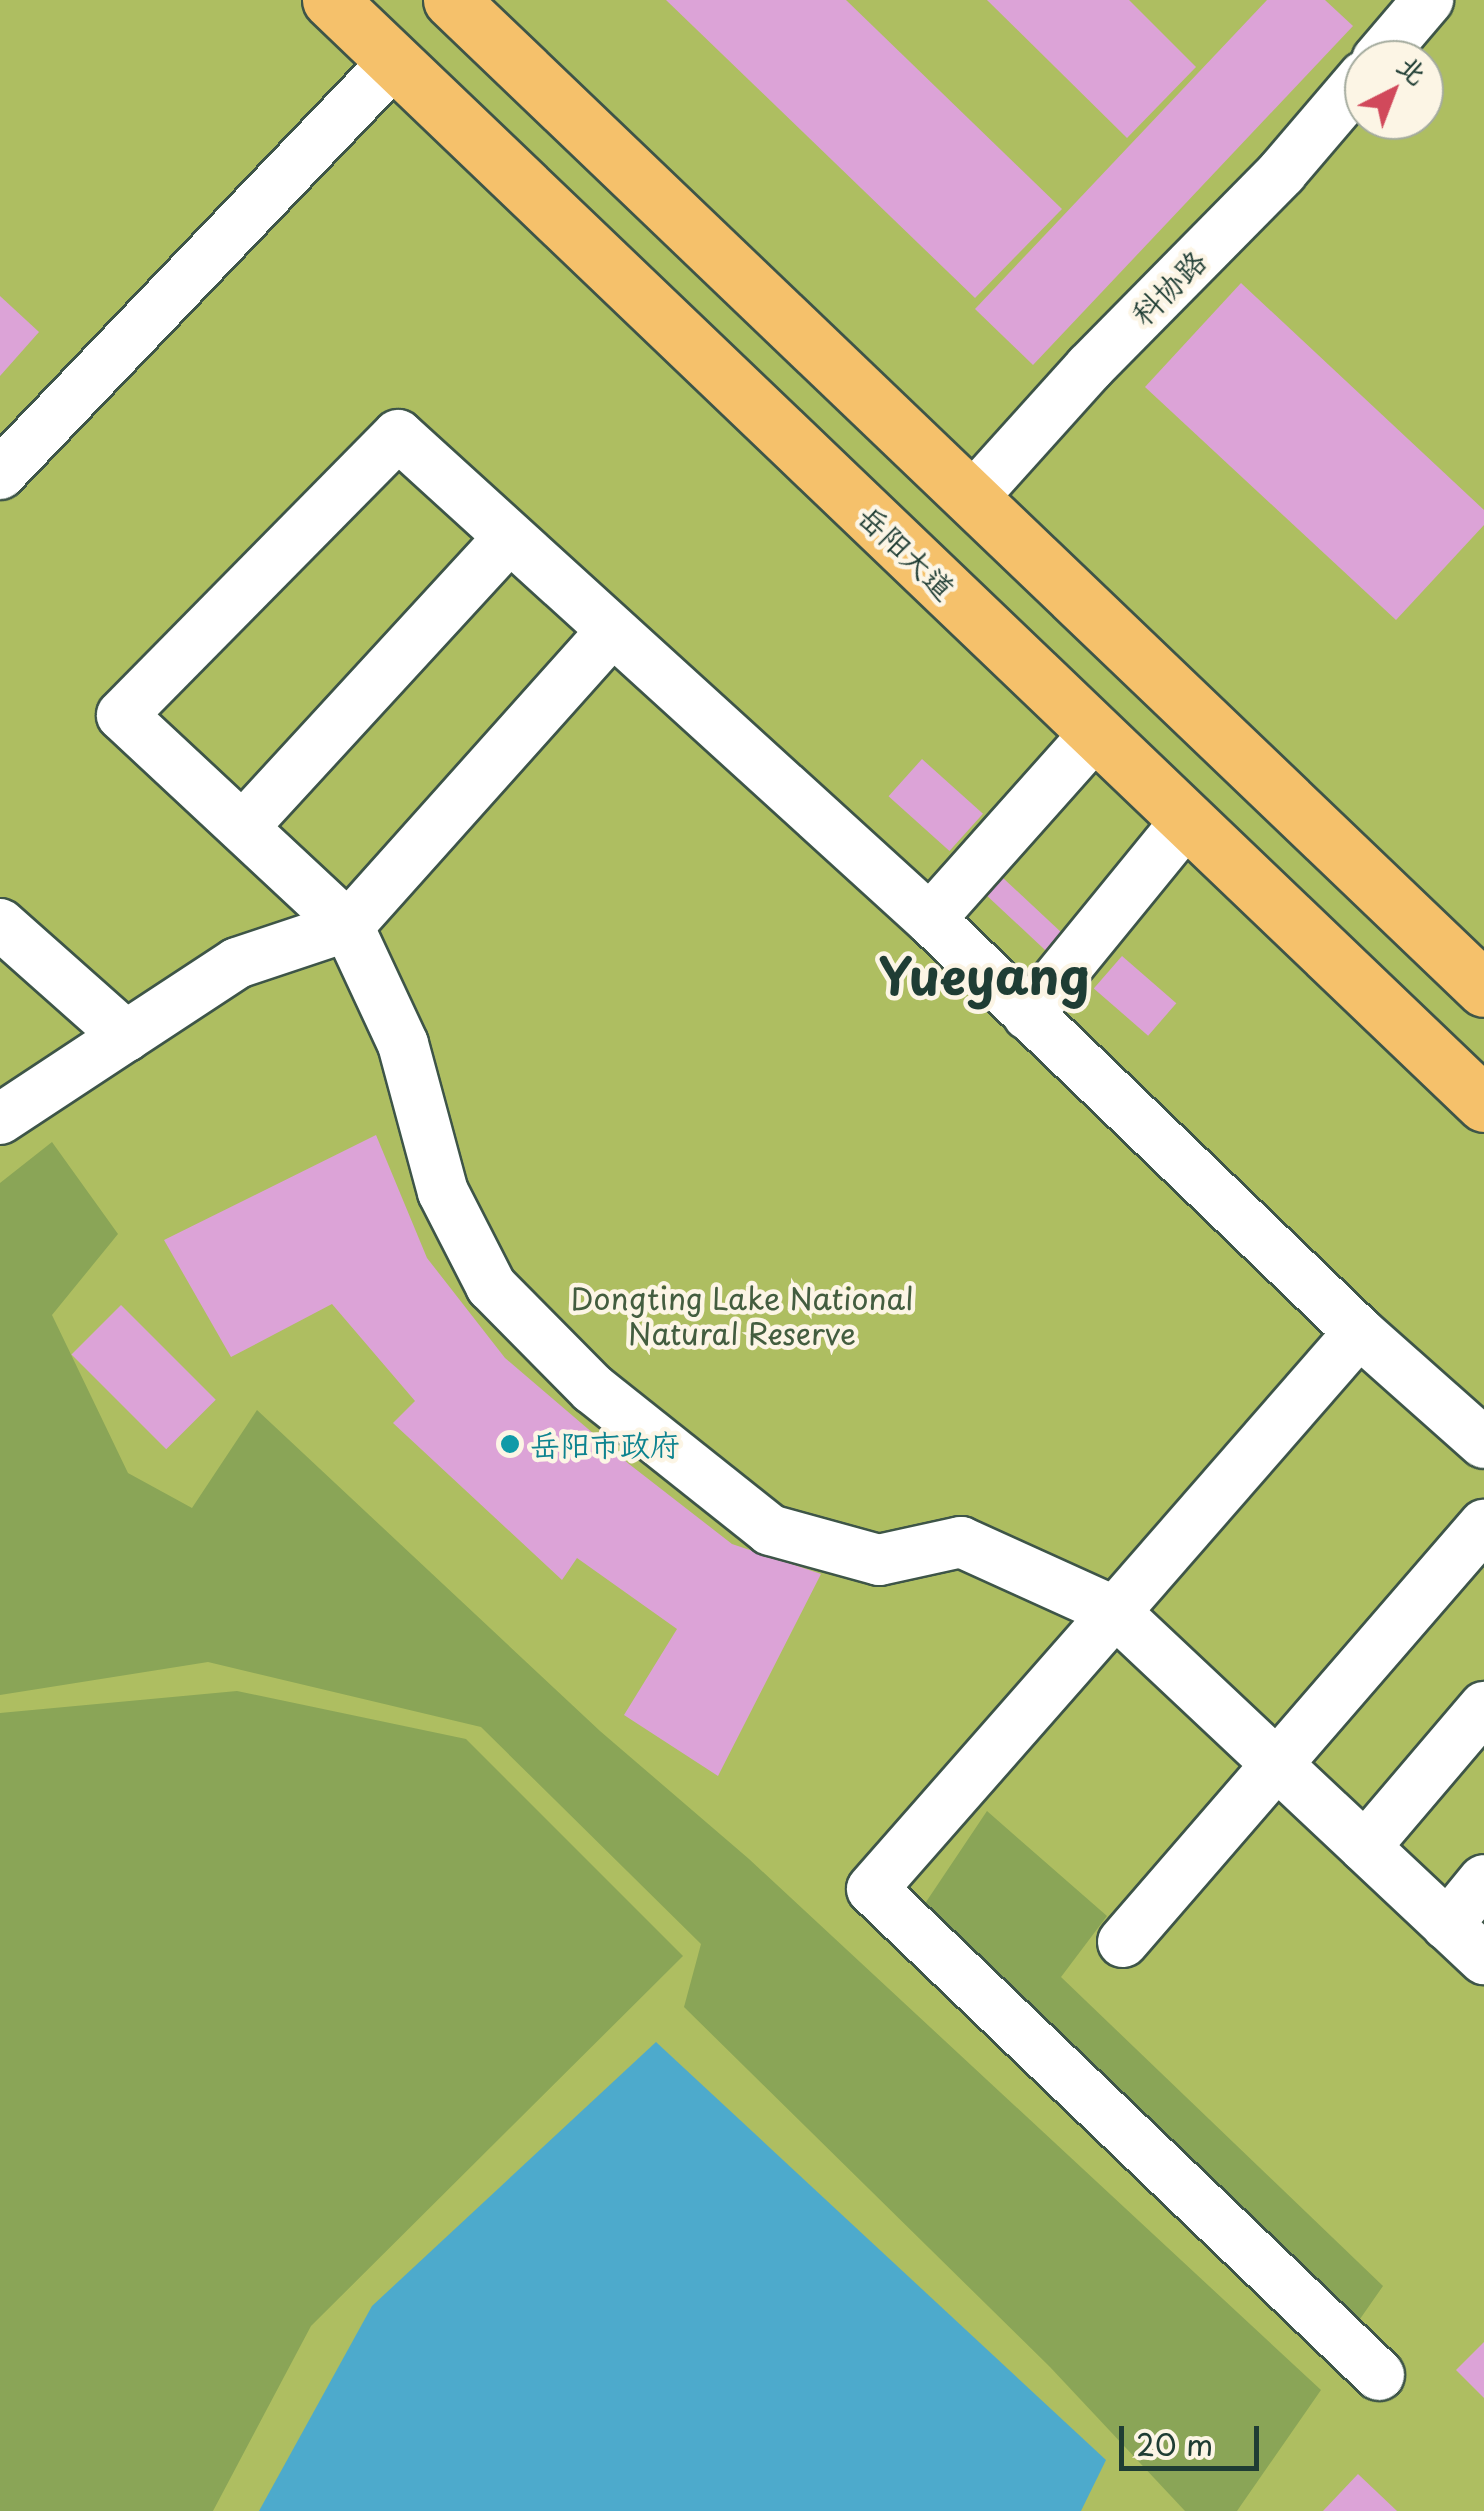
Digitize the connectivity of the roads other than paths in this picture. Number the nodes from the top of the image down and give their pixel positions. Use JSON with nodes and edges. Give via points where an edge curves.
{"nodes":[{"id":1,"x":330,"y":0,"type":"edge"},
{"id":2,"x":451,"y":0,"type":"edge"},
{"id":3,"x":1428,"y":0,"type":"edge"},
{"id":4,"x":1394,"y":40,"type":"edge"},
{"id":5,"x":395,"y":61,"type":"junction"},
{"id":6,"x":1344,"y":99,"type":"edge"},
{"id":7,"x":0,"y":474,"type":"edge"},
{"id":8,"x":972,"y":498,"type":"junction"},
{"id":9,"x":508,"y":538,"type":"junction"},
{"id":10,"x":612,"y":631,"type":"junction"},
{"id":11,"x":1096,"y":733,"type":"junction"},
{"id":12,"x":1186,"y":820,"type":"junction"},
{"id":13,"x":243,"y":826,"type":"junction"},
{"id":14,"x":930,"y":919,"type":"junction"},
{"id":15,"x":0,"y":924,"type":"edge"},
{"id":16,"x":348,"y":926,"type":"junction"},
{"id":17,"x":1484,"y":989,"type":"edge"},
{"id":18,"x":1028,"y":1015,"type":"junction"},
{"id":19,"x":126,"y":1036,"type":"junction"},
{"id":20,"x":1484,"y":1104,"type":"edge"},
{"id":21,"x":0,"y":1120,"type":"edge"},
{"id":22,"x":1360,"y":1332,"type":"junction"},
{"id":23,"x":1484,"y":1443,"type":"edge"},
{"id":24,"x":1484,"y":1525,"type":"edge"},
{"id":25,"x":1115,"y":1612,"type":"junction"},
{"id":26,"x":1484,"y":1708,"type":"edge"},
{"id":27,"x":1277,"y":1764,"type":"junction"},
{"id":28,"x":1365,"y":1847,"type":"junction"},
{"id":29,"x":1484,"y":1880,"type":"edge"},
{"id":30,"x":1447,"y":1925,"type":"junction"},
{"id":31,"x":1123,"y":1942,"type":"dead end"},
{"id":32,"x":1484,"y":1960,"type":"edge"},
{"id":33,"x":1379,"y":2375,"type":"dead end"}],
"edges":[{"from":1,"to":5,"type":"main road","name":"岳阳大道"},
{"from":2,"to":8,"type":"main road"},
{"from":3,"to":4,"type":"street"},
{"from":5,"to":7,"type":"street"},
{"from":5,"to":11,"type":"main road","name":"岳阳大道"},
{"from":6,"to":8,"type":"street","name":"科协路"},
{"from":8,"to":17,"type":"main road"},
{"from":9,"to":10,"type":"street"},
{"from":9,"to":13,"type":"street"},
{"from":9,"to":13,"type":"street","via":[[398,435],[122,715]]},
{"from":10,"to":14,"type":"street"},
{"from":10,"to":16,"type":"street"},
{"from":11,"to":12,"type":"main road","name":"岳阳大道"},
{"from":11,"to":14,"type":"street"},
{"from":12,"to":18,"type":"street"},
{"from":12,"to":20,"type":"main road","name":"岳阳大道"},
{"from":13,"to":16,"type":"street"},
{"from":14,"to":18,"type":"street"},
{"from":15,"to":19,"type":"street"},
{"from":16,"to":19,"type":"street","via":[[237,963]]},
{"from":16,"to":25,"type":"street","via":[[403,1044],[443,1192],[491,1286],[593,1389],[770,1530],[879,1560],[961,1542]]},
{"from":18,"to":22,"type":"street"},
{"from":19,"to":21,"type":"street"},
{"from":22,"to":23,"type":"street"},
{"from":22,"to":25,"type":"street"},
{"from":24,"to":27,"type":"street"},
{"from":25,"to":27,"type":"street"},
{"from":25,"to":33,"type":"street","via":[[872,1890]]},
{"from":26,"to":28,"type":"street"},
{"from":27,"to":28,"type":"street"},
{"from":27,"to":31,"type":"street"},
{"from":28,"to":30,"type":"street"},
{"from":29,"to":30,"type":"street"},
{"from":30,"to":32,"type":"street"}]}
